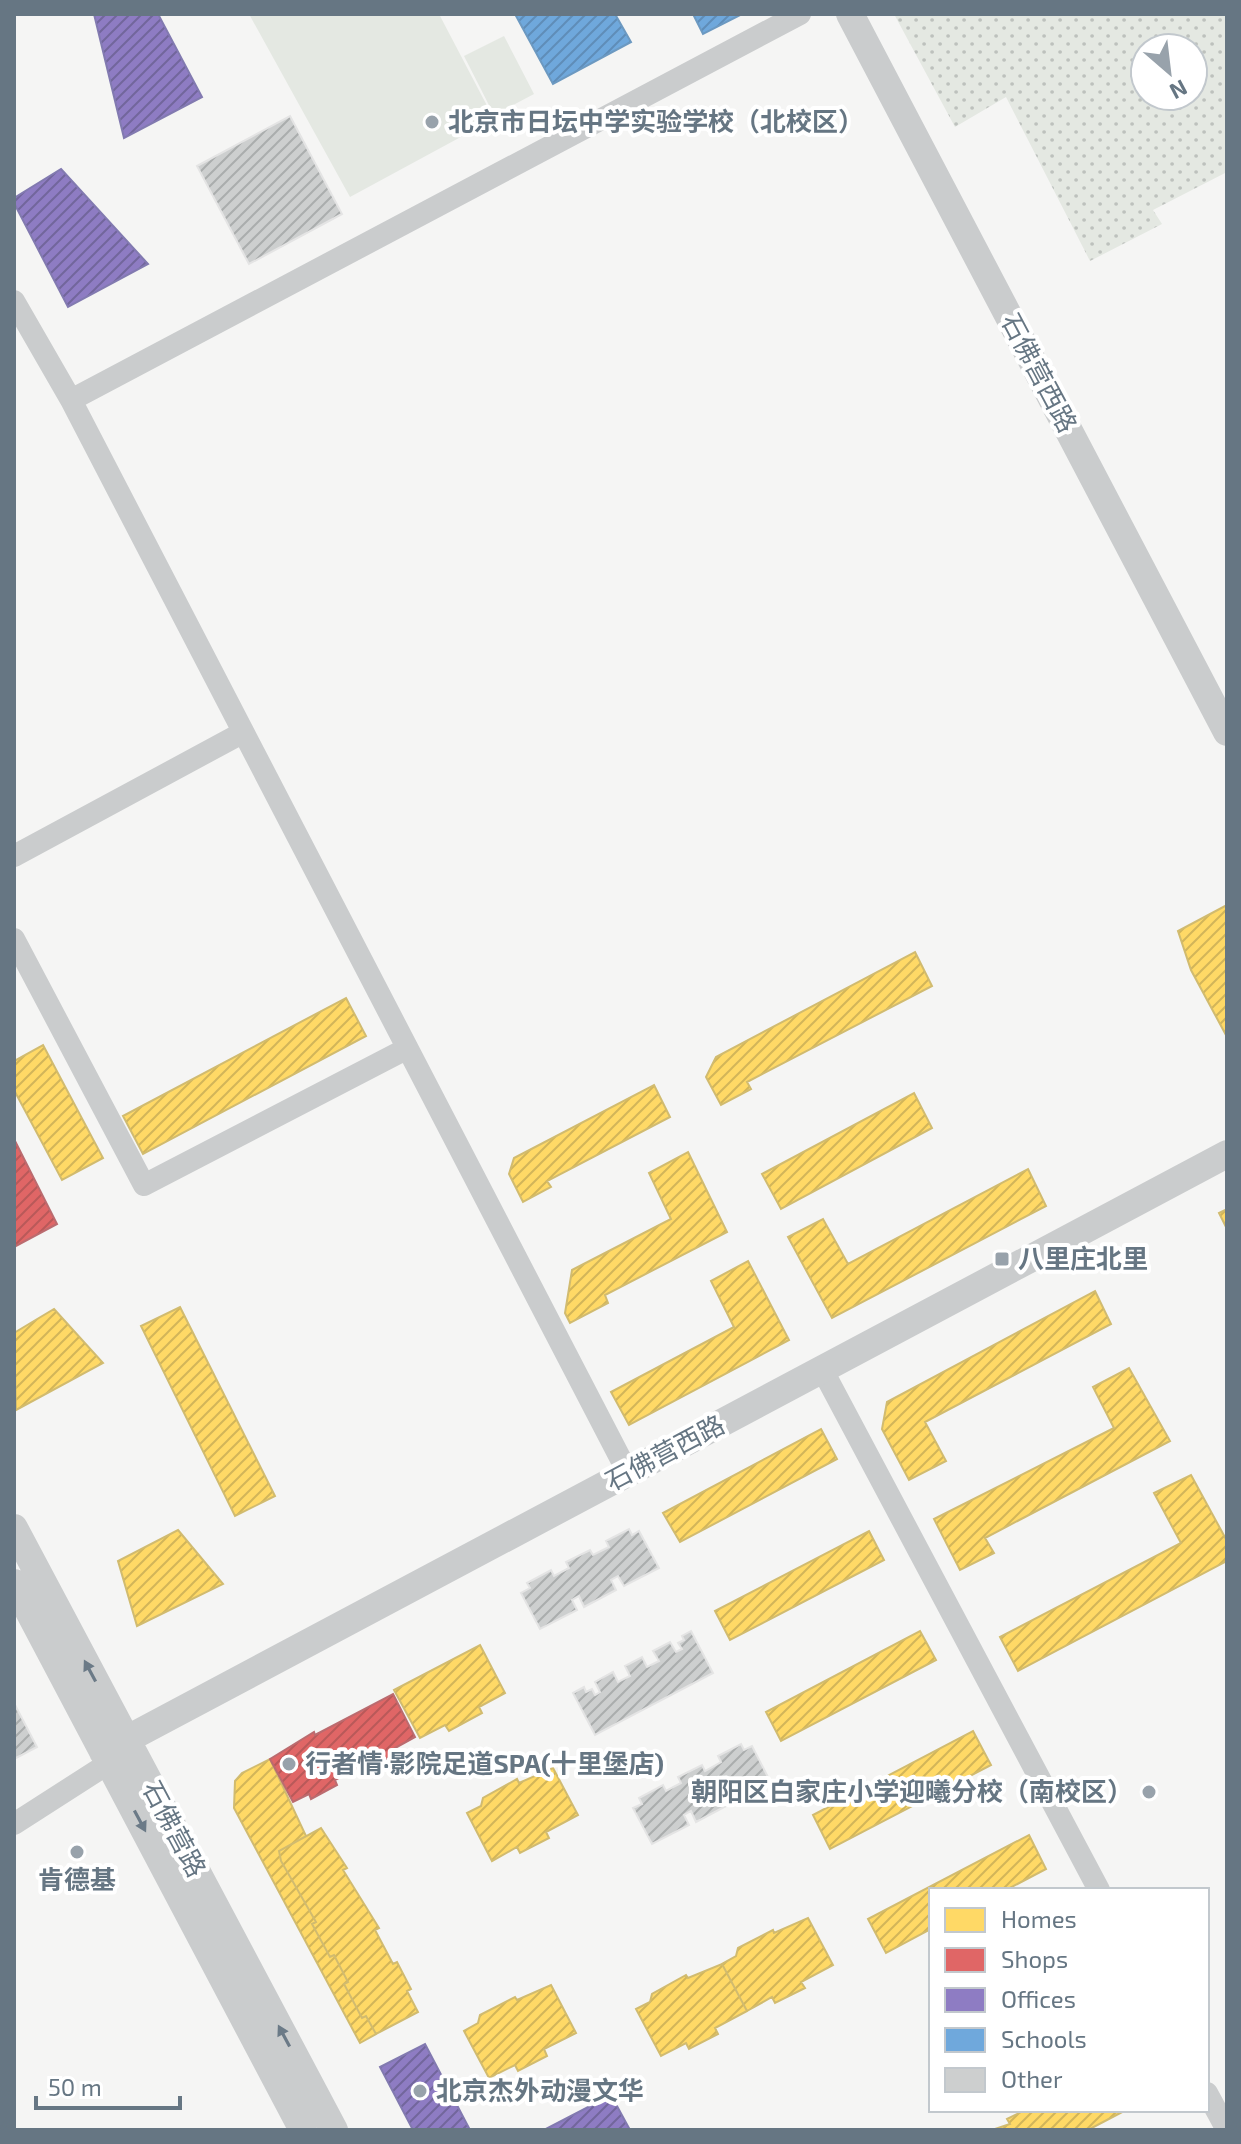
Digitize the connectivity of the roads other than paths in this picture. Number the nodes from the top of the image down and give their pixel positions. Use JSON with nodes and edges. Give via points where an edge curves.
{"nodes":[{"id":1,"x":800,"y":14,"type":"edge"},
{"id":2,"x":850,"y":14,"type":"edge"},
{"id":3,"x":14,"y":301,"type":"edge"},
{"id":4,"x":71,"y":400,"type":"junction"},
{"id":5,"x":1227,"y":732,"type":"edge"},
{"id":6,"x":242,"y":733,"type":"junction"},
{"id":7,"x":14,"y":856,"type":"edge"},
{"id":8,"x":14,"y":939,"type":"edge"},
{"id":9,"x":406,"y":1049,"type":"junction"},
{"id":10,"x":1227,"y":1154,"type":"edge"},
{"id":11,"x":822,"y":1369,"type":"junction"},
{"id":12,"x":628,"y":1473,"type":"junction"},
{"id":13,"x":14,"y":1528,"type":"edge"},
{"id":14,"x":14,"y":1583,"type":"edge"},
{"id":15,"x":113,"y":1751,"type":"junction"},
{"id":16,"x":14,"y":1824,"type":"edge"},
{"id":17,"x":1098,"y":1888,"type":"edge"},
{"id":18,"x":1209,"y":2097,"type":"edge"},
{"id":19,"x":303,"y":2130,"type":"edge"},
{"id":20,"x":334,"y":2130,"type":"edge"},
{"id":21,"x":1227,"y":2130,"type":"edge"}],
"edges":[{"from":1,"to":4,"type":"street"},
{"from":2,"to":5,"type":"street","name":"石佛营西路"},
{"from":3,"to":4,"type":"street"},
{"from":4,"to":6,"type":"street"},
{"from":6,"to":7,"type":"street"},
{"from":6,"to":9,"type":"street"},
{"from":8,"to":9,"type":"street","via":[[144,1185]]},
{"from":9,"to":12,"type":"street"},
{"from":10,"to":11,"type":"street","name":"石佛营西路"},
{"from":11,"to":12,"type":"street","name":"石佛营西路"},
{"from":11,"to":17,"type":"street"},
{"from":12,"to":15,"type":"street","name":"石佛营西路"},
{"from":15,"to":13,"type":"street","name":"石佛营路","one_way":true},
{"from":14,"to":15,"type":"street","name":"石佛营路"},
{"from":15,"to":16,"type":"street"},
{"from":15,"to":19,"type":"street","name":"石佛营路","one_way":true},
{"from":20,"to":15,"type":"street","name":"石佛营路","one_way":true},
{"from":18,"to":21,"type":"street"}]}
